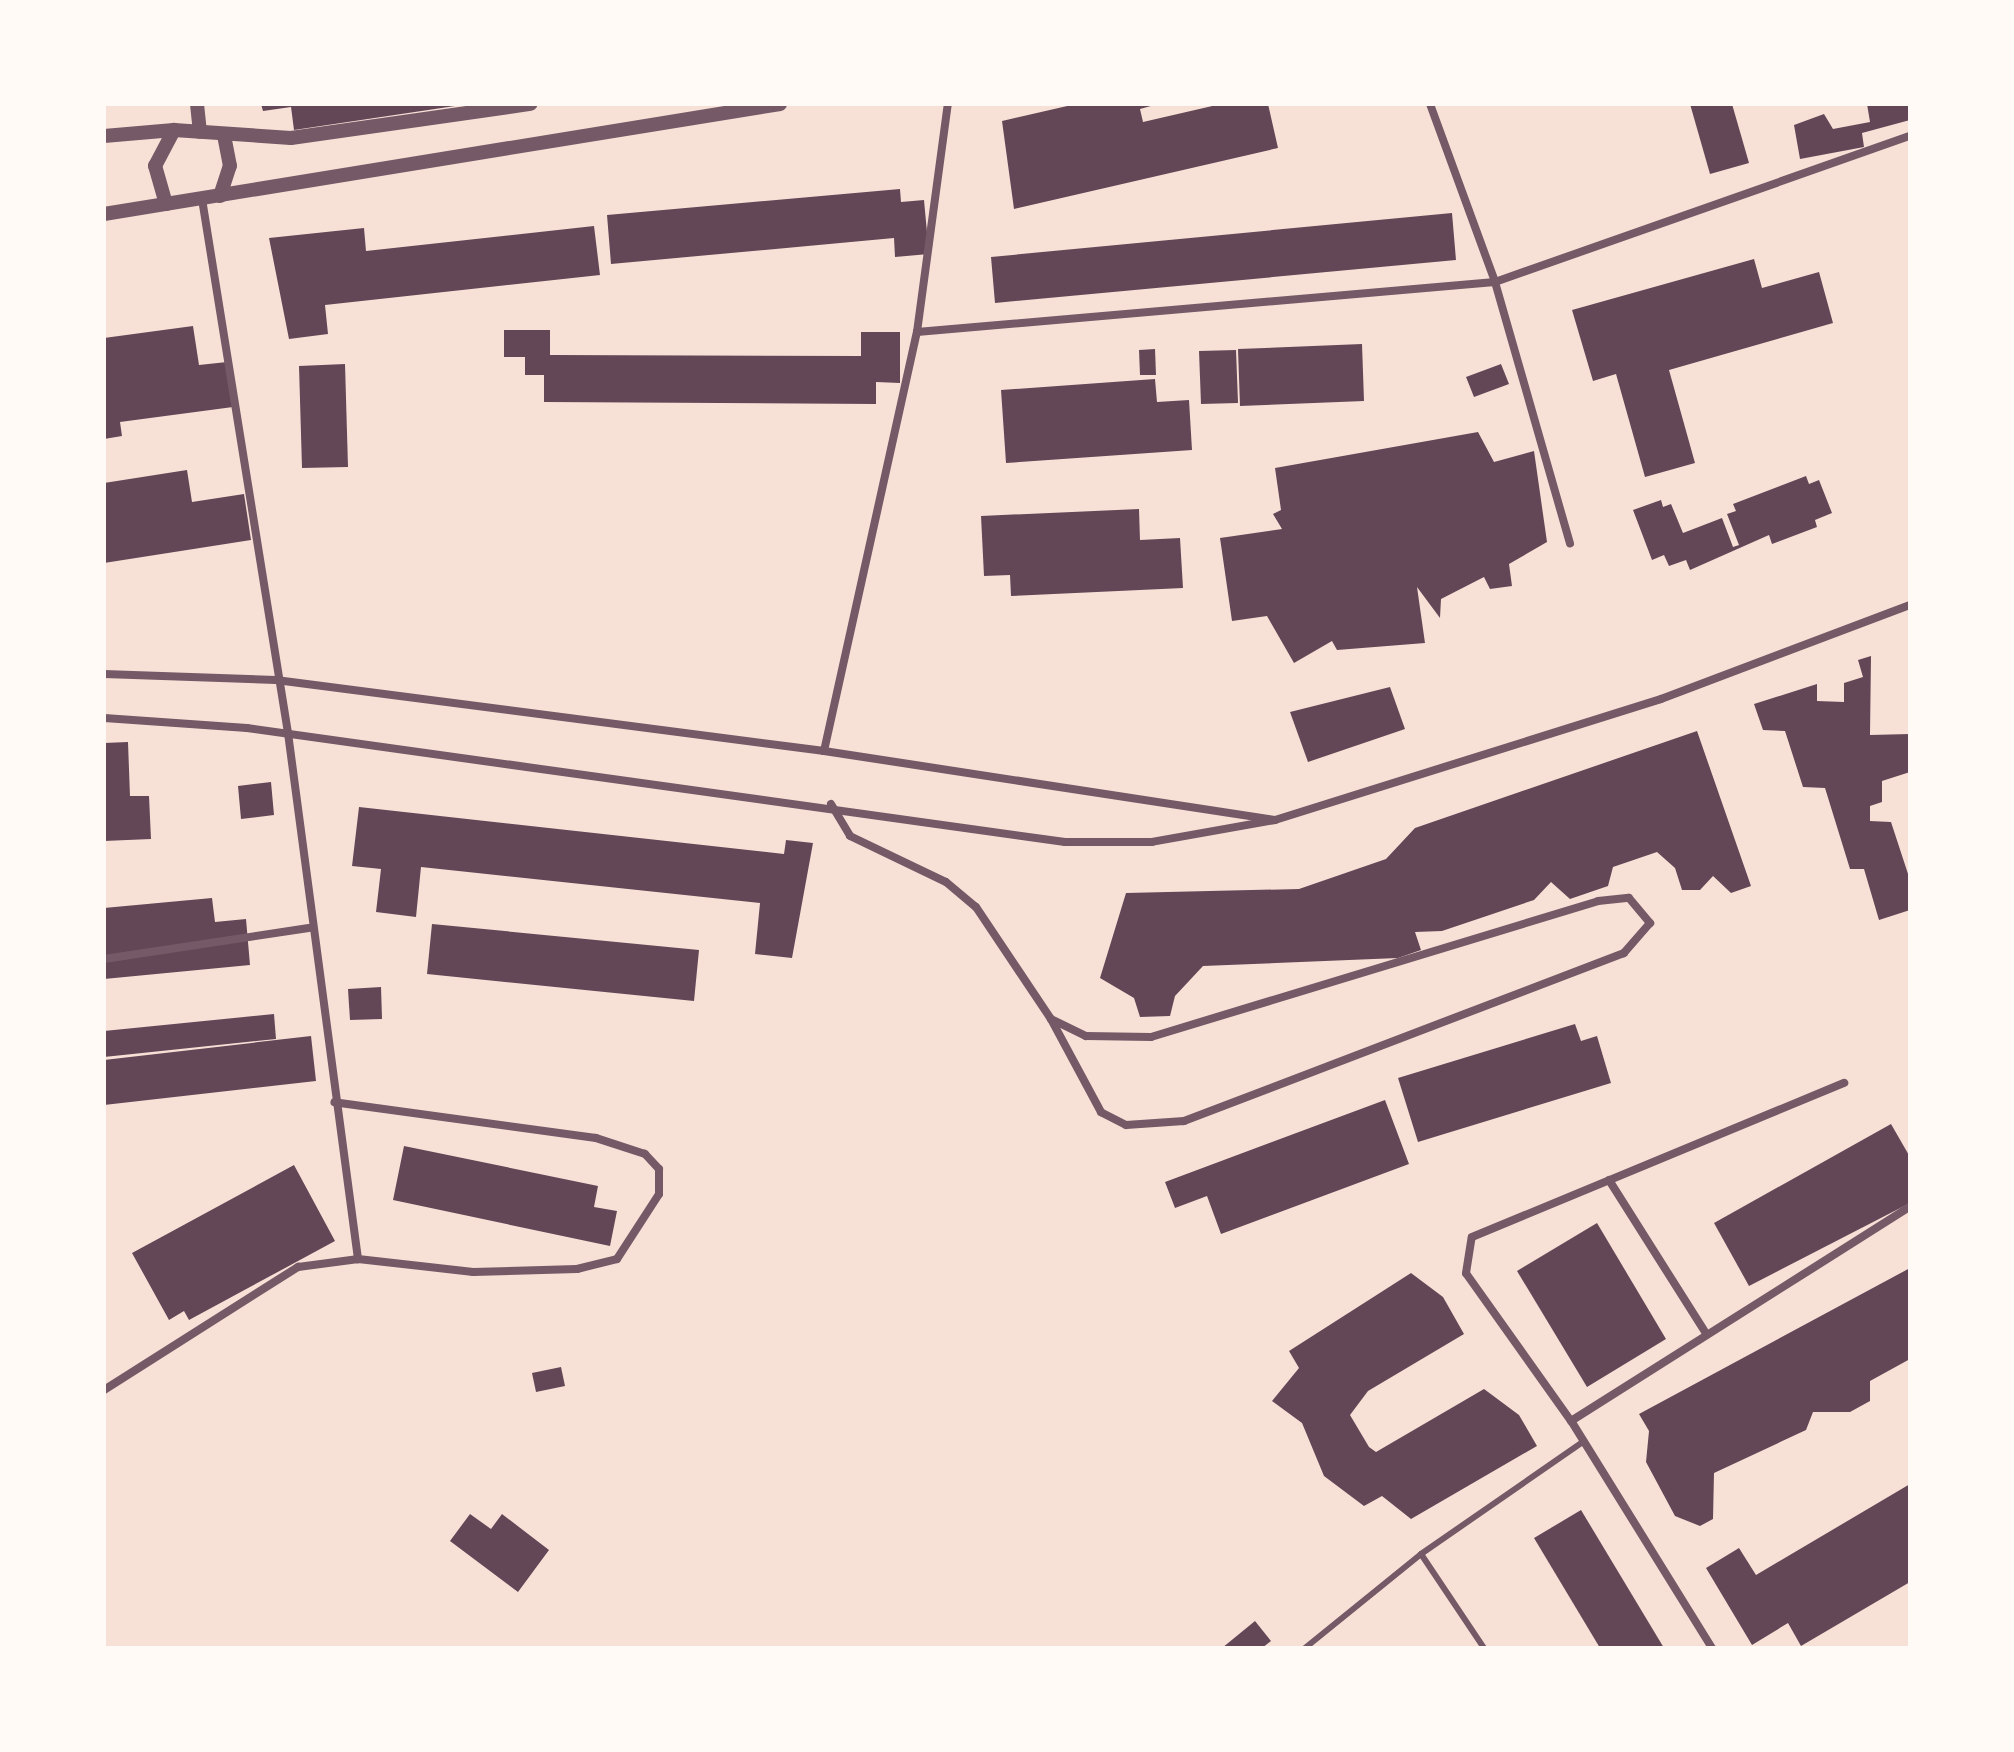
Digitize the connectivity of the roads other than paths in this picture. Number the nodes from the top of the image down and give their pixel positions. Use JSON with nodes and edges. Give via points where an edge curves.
{"nodes":[{"id":1,"x":197,"y":104,"type":"edge"},
{"id":2,"x":531,"y":104,"type":"edge"},
{"id":3,"x":780,"y":104,"type":"edge"},
{"id":4,"x":948,"y":104,"type":"edge"},
{"id":5,"x":1430,"y":104,"type":"edge"},
{"id":6,"x":174,"y":130,"type":"junction"},
{"id":7,"x":200,"y":132,"type":"junction"},
{"id":8,"x":224,"y":135,"type":"junction"},
{"id":9,"x":104,"y":136,"type":"edge"},
{"id":10,"x":1910,"y":136,"type":"edge"},
{"id":11,"x":220,"y":196,"type":"junction"},
{"id":12,"x":202,"y":199,"type":"junction"},
{"id":13,"x":166,"y":204,"type":"junction"},
{"id":14,"x":104,"y":214,"type":"edge"},
{"id":15,"x":1495,"y":282,"type":"junction"},
{"id":16,"x":917,"y":332,"type":"junction"},
{"id":17,"x":1570,"y":543,"type":"dead end"},
{"id":18,"x":1910,"y":605,"type":"edge"},
{"id":19,"x":104,"y":674,"type":"edge"},
{"id":20,"x":276,"y":680,"type":"junction"},
{"id":21,"x":104,"y":718,"type":"edge"},
{"id":22,"x":288,"y":733,"type":"junction"},
{"id":23,"x":824,"y":751,"type":"junction"},
{"id":24,"x":831,"y":804,"type":"junction"},
{"id":25,"x":1275,"y":820,"type":"junction"},
{"id":26,"x":309,"y":928,"type":"junction"},
{"id":27,"x":104,"y":959,"type":"edge"},
{"id":28,"x":1051,"y":1019,"type":"junction"},
{"id":29,"x":1844,"y":1083,"type":"dead end"},
{"id":30,"x":334,"y":1102,"type":"junction"},
{"id":31,"x":1609,"y":1180,"type":"junction"},
{"id":32,"x":1910,"y":1207,"type":"edge"},
{"id":33,"x":358,"y":1259,"type":"junction"},
{"id":34,"x":1707,"y":1335,"type":"junction"},
{"id":35,"x":104,"y":1390,"type":"edge"},
{"id":36,"x":1571,"y":1421,"type":"junction"},
{"id":37,"x":1584,"y":1441,"type":"junction"},
{"id":38,"x":1421,"y":1554,"type":"junction"},
{"id":39,"x":1305,"y":1648,"type":"edge"},
{"id":40,"x":1484,"y":1648,"type":"edge"},
{"id":41,"x":1712,"y":1648,"type":"edge"}],
"edges":[{"from":1,"to":7,"type":"street"},
{"from":2,"to":8,"type":"street","via":[[291,138]]},
{"from":3,"to":11,"type":"street"},
{"from":4,"to":16,"type":"street"},
{"from":5,"to":15,"type":"street"},
{"from":6,"to":7,"type":"street"},
{"from":6,"to":9,"type":"street"},
{"from":6,"to":13,"type":"street","via":[[155,166]]},
{"from":7,"to":8,"type":"street"},
{"from":8,"to":11,"type":"street","via":[[230,166]]},
{"from":10,"to":15,"type":"street"},
{"from":11,"to":12,"type":"street"},
{"from":12,"to":13,"type":"street"},
{"from":12,"to":20,"type":"street"},
{"from":13,"to":14,"type":"street"},
{"from":15,"to":16,"type":"street"},
{"from":15,"to":17,"type":"street"},
{"from":16,"to":23,"type":"street"},
{"from":18,"to":25,"type":"street","via":[[1661,699]]},
{"from":19,"to":20,"type":"street"},
{"from":20,"to":22,"type":"street"},
{"from":20,"to":23,"type":"street"},
{"from":21,"to":22,"type":"street"},
{"from":22,"to":24,"type":"street"},
{"from":22,"to":26,"type":"street"},
{"from":23,"to":25,"type":"street"},
{"from":24,"to":25,"type":"street","via":[[1065,842],[1152,842]]},
{"from":24,"to":28,"type":"street","via":[[850,836],[946,882],[976,907]]},
{"from":26,"to":27,"type":"street"},
{"from":26,"to":30,"type":"street"},
{"from":28,"to":28,"type":"street","via":[[1086,1036],[1151,1037],[1598,901],[1629,898],[1650,923],[1624,953],[1184,1121],[1126,1125],[1101,1112]]},
{"from":29,"to":31,"type":"street"},
{"from":30,"to":33,"type":"street"},
{"from":30,"to":33,"type":"street","via":[[596,1138],[645,1154],[659,1169],[659,1194],[617,1259],[577,1269],[473,1272]]},
{"from":31,"to":34,"type":"street"},
{"from":31,"to":36,"type":"street","via":[[1472,1237],[1466,1273]]},
{"from":32,"to":34,"type":"street"},
{"from":33,"to":35,"type":"street","via":[[298,1267]]},
{"from":34,"to":36,"type":"street"},
{"from":36,"to":37,"type":"street"},
{"from":37,"to":38,"type":"lane"},
{"from":37,"to":41,"type":"street"},
{"from":38,"to":39,"type":"lane"},
{"from":38,"to":40,"type":"lane"}]}
